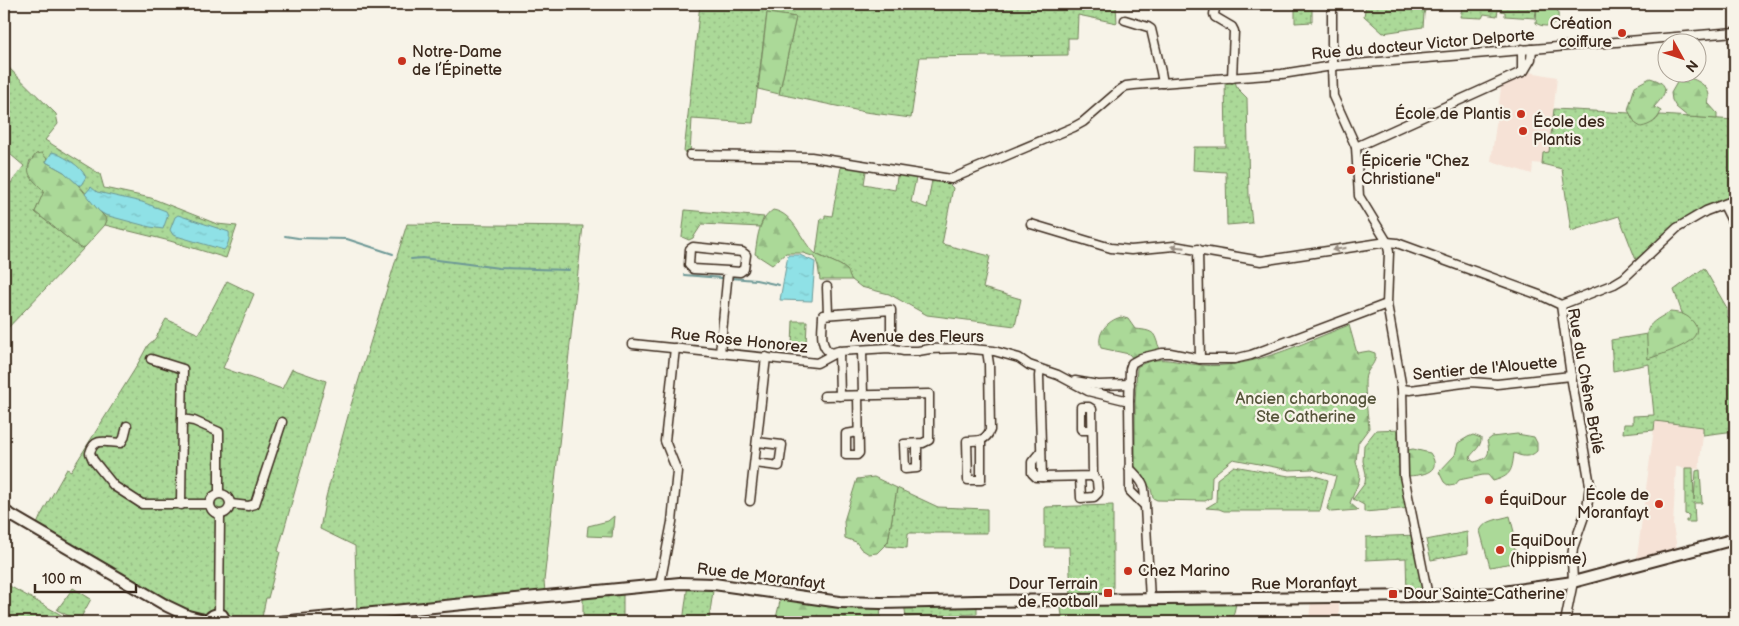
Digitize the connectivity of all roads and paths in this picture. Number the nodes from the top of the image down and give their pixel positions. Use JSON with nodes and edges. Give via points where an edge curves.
{"nodes":[{"id":1,"x":1216,"y":4,"type":"edge"},
{"id":2,"x":1332,"y":4,"type":"edge"},
{"id":3,"x":1124,"y":20,"type":"dead end"},
{"id":4,"x":1735,"y":32,"type":"edge"},
{"id":5,"x":1522,"y":49,"type":"junction"},
{"id":6,"x":1532,"y":49,"type":"junction"},
{"id":7,"x":1332,"y":66,"type":"junction"},
{"id":8,"x":1522,"y":72,"type":"junction"},
{"id":9,"x":1232,"y":78,"type":"junction"},
{"id":10,"x":1162,"y":83,"type":"junction"},
{"id":11,"x":1356,"y":147,"type":"junction"},
{"id":12,"x":690,"y":155,"type":"dead end"},
{"id":13,"x":1735,"y":200,"type":"edge"},
{"id":14,"x":1724,"y":205,"type":"junction"},
{"id":15,"x":1031,"y":224,"type":"dead end"},
{"id":16,"x":1735,"y":227,"type":"edge"},
{"id":17,"x":1387,"y":242,"type":"junction"},
{"id":18,"x":1198,"y":249,"type":"junction"},
{"id":19,"x":728,"y":271,"type":"junction"},
{"id":20,"x":827,"y":287,"type":"dead end"},
{"id":21,"x":1387,"y":304,"type":"junction"},
{"id":22,"x":1561,"y":305,"type":"junction"},
{"id":23,"x":825,"y":314,"type":"junction"},
{"id":24,"x":891,"y":340,"type":"dead end"},
{"id":25,"x":634,"y":344,"type":"dead end"},
{"id":26,"x":674,"y":348,"type":"junction"},
{"id":27,"x":839,"y":351,"type":"junction"},
{"id":28,"x":862,"y":351,"type":"junction"},
{"id":29,"x":990,"y":351,"type":"junction"},
{"id":30,"x":720,"y":353,"type":"junction"},
{"id":31,"x":766,"y":357,"type":"junction"},
{"id":32,"x":151,"y":359,"type":"dead end"},
{"id":33,"x":1200,"y":359,"type":"junction"},
{"id":34,"x":1043,"y":370,"type":"junction"},
{"id":35,"x":1571,"y":376,"type":"junction"},
{"id":36,"x":1069,"y":380,"type":"junction"},
{"id":37,"x":1130,"y":384,"type":"junction"},
{"id":38,"x":1098,"y":385,"type":"junction"},
{"id":39,"x":1402,"y":389,"type":"junction"},
{"id":40,"x":1097,"y":393,"type":"junction"},
{"id":41,"x":861,"y":395,"type":"junction"},
{"id":42,"x":824,"y":396,"type":"dead end"},
{"id":43,"x":840,"y":396,"type":"junction"},
{"id":44,"x":1129,"y":401,"type":"junction"},
{"id":45,"x":182,"y":419,"type":"junction"},
{"id":46,"x":282,"y":422,"type":"dead end"},
{"id":47,"x":127,"y":426,"type":"dead end"},
{"id":48,"x":1092,"y":430,"type":"dead end"},
{"id":49,"x":858,"y":432,"type":"dead end"},
{"id":50,"x":980,"y":441,"type":"junction"},
{"id":51,"x":757,"y":442,"type":"junction"},
{"id":52,"x":916,"y":444,"type":"dead end"},
{"id":53,"x":755,"y":463,"type":"junction"},
{"id":54,"x":1129,"y":468,"type":"junction"},
{"id":55,"x":1080,"y":477,"type":"junction"},
{"id":56,"x":1095,"y":478,"type":"junction"},
{"id":57,"x":219,"y":494,"type":"junction"},
{"id":58,"x":750,"y":501,"type":"dead end"},
{"id":59,"x":210,"y":504,"type":"junction"},
{"id":60,"x":231,"y":504,"type":"junction"},
{"id":61,"x":181,"y":505,"type":"junction"},
{"id":62,"x":1145,"y":506,"type":"junction"},
{"id":63,"x":4,"y":510,"type":"edge"},
{"id":64,"x":220,"y":514,"type":"junction"},
{"id":65,"x":1735,"y":539,"type":"edge"},
{"id":66,"x":1573,"y":582,"type":"junction"},
{"id":67,"x":660,"y":584,"type":"junction"},
{"id":68,"x":1428,"y":596,"type":"junction"},
{"id":69,"x":1150,"y":600,"type":"junction"},
{"id":70,"x":223,"y":618,"type":"edge"},
{"id":71,"x":208,"y":622,"type":"edge"},
{"id":72,"x":280,"y":622,"type":"edge"},
{"id":73,"x":1565,"y":622,"type":"edge"}],
"edges":[{"from":1,"to":9,"type":"street","via":[[1214,17],[1234,31]]},
{"from":2,"to":7,"type":"street"},
{"from":3,"to":10,"type":"street","via":[[1151,29]]},
{"from":4,"to":6,"type":"street","name":"Rue du docteur Victor Delporte"},
{"from":5,"to":6,"type":"street","name":"Rue du docteur Victor Delporte"},
{"from":5,"to":7,"type":"street","name":"Rue du docteur Victor Delporte"},
{"from":5,"to":8,"type":"street"},
{"from":6,"to":8,"type":"street","via":[[1531,59]]},
{"from":7,"to":9,"type":"street","name":"Rue du docteur Victor Delporte"},
{"from":7,"to":11,"type":"street","via":[[1333,96]]},
{"from":8,"to":11,"type":"street"},
{"from":9,"to":10,"type":"street","name":"Rue du docteur Victor Delporte"},
{"from":10,"to":12,"type":"street","name":"Rue du docteur Victor Delporte","via":[[1126,86],[1083,122],[950,179],[818,158]]},
{"from":11,"to":17,"type":"street","via":[[1359,196]]},
{"from":13,"to":14,"type":"street"},
{"from":14,"to":16,"type":"street"},
{"from":14,"to":22,"type":"street","via":[[1706,211],[1677,228],[1624,278]]},
{"from":18,"to":15,"type":"street","one_way":true,"via":[[1174,246],[1131,250],[1111,248]]},
{"from":17,"to":18,"type":"street","one_way":true,"via":[[1261,261]]},
{"from":17,"to":21,"type":"street"},
{"from":17,"to":22,"type":"street","name":"Rue du Chêne Brûlé","via":[[1401,244]]},
{"from":18,"to":33,"type":"street"},
{"from":19,"to":19,"type":"street","via":[[744,269],[746,255],[693,246],[690,249],[688,265],[693,269]]},
{"from":19,"to":30,"type":"street"},
{"from":20,"to":23,"type":"street"},
{"from":21,"to":33,"type":"street","via":[[1251,355],[1234,359]]},
{"from":21,"to":39,"type":"street"},
{"from":22,"to":35,"type":"street","name":"Rue du Chêne Brûlé"},
{"from":23,"to":24,"type":"street","via":[[891,310]]},
{"from":23,"to":27,"type":"street","name":"Avenue des Fleurs","via":[[824,348],[831,353]]},
{"from":25,"to":26,"type":"street","name":"Rue Rose Honorez"},
{"from":26,"to":30,"type":"street","name":"Rue Rose Honorez"},
{"from":26,"to":67,"type":"street","via":[[665,441],[677,470],[672,522]]},
{"from":27,"to":28,"type":"street","name":"Avenue des Fleurs"},
{"from":27,"to":31,"type":"street","name":"Rue Rose Honorez","via":[[817,363]]},
{"from":27,"to":43,"type":"street"},
{"from":28,"to":29,"type":"street","name":"Avenue des Fleurs","via":[[889,348],[904,351],[961,348]]},
{"from":28,"to":41,"type":"street"},
{"from":29,"to":34,"type":"street","name":"Avenue des Fleurs","via":[[1019,358]]},
{"from":29,"to":50,"type":"street","via":[[990,430]]},
{"from":30,"to":31,"type":"street","name":"Rue Rose Honorez"},
{"from":31,"to":51,"type":"street"},
{"from":32,"to":45,"type":"street","via":[[183,369]]},
{"from":33,"to":37,"type":"street","via":[[1170,353],[1141,358],[1131,364]]},
{"from":34,"to":36,"type":"street","name":"Avenue des Fleurs"},
{"from":34,"to":55,"type":"street","via":[[1040,383],[1042,477]]},
{"from":35,"to":39,"type":"street","name":"Sentier de l'Alouette","via":[[1500,384],[1471,382]]},
{"from":35,"to":66,"type":"street","name":"Rue du Chêne Brûlé","via":[[1590,485],[1587,508],[1573,548]]},
{"from":36,"to":38,"type":"street","name":"Avenue des Fleurs"},
{"from":36,"to":40,"type":"street","name":"Avenue des Fleurs"},
{"from":37,"to":38,"type":"street","name":"Avenue des Fleurs"},
{"from":37,"to":44,"type":"street"},
{"from":38,"to":40,"type":"street"},
{"from":39,"to":68,"type":"street","via":[[1405,489]]},
{"from":40,"to":44,"type":"street","name":"Avenue des Fleurs"},
{"from":41,"to":43,"type":"street"},
{"from":41,"to":49,"type":"street"},
{"from":41,"to":52,"type":"street","via":[[929,394],[929,440]]},
{"from":42,"to":43,"type":"street"},
{"from":44,"to":54,"type":"street"},
{"from":45,"to":57,"type":"street","via":[[219,432]]},
{"from":45,"to":61,"type":"street"},
{"from":46,"to":60,"type":"street","via":[[256,504]]},
{"from":47,"to":61,"type":"street","via":[[121,443],[100,441],[93,445],[90,453],[93,460],[114,486],[142,504]]},
{"from":48,"to":56,"type":"street"},
{"from":50,"to":50,"type":"street","via":[[967,441],[968,480],[981,480]]},
{"from":51,"to":53,"type":"street"},
{"from":51,"to":53,"type":"street","via":[[782,446],[779,466]]},
{"from":53,"to":58,"type":"street"},
{"from":54,"to":62,"type":"street","via":[[1144,484]]},
{"from":54,"to":62,"type":"street","via":[[1130,491]]},
{"from":55,"to":56,"type":"street"},
{"from":55,"to":56,"type":"street","via":[[1081,498],[1096,496]]},
{"from":57,"to":59,"type":"street","via":[[213,496]]},
{"from":57,"to":60,"type":"street","via":[[227,496]]},
{"from":59,"to":61,"type":"street"},
{"from":59,"to":64,"type":"street","via":[[212,510]]},
{"from":60,"to":64,"type":"street","via":[[226,513]]},
{"from":62,"to":69,"type":"street"},
{"from":63,"to":71,"type":"main road","via":[[167,606]]},
{"from":64,"to":70,"type":"street"},
{"from":65,"to":66,"type":"main road","name":"Rue Moranfayt"},
{"from":66,"to":68,"type":"main road","name":"Rue Moranfayt","via":[[1496,593]]},
{"from":66,"to":73,"type":"street","name":"Rue du Chêne Brûlé"},
{"from":67,"to":69,"type":"main road","name":"Rue de Moranfayt","via":[[714,584],[840,602]]},
{"from":67,"to":72,"type":"main road","name":"Rue de Moranfayt"},
{"from":68,"to":69,"type":"main road","name":"Rue Moranfayt"},
{"from":70,"to":71,"type":"main road","via":[[214,615]]}]}
